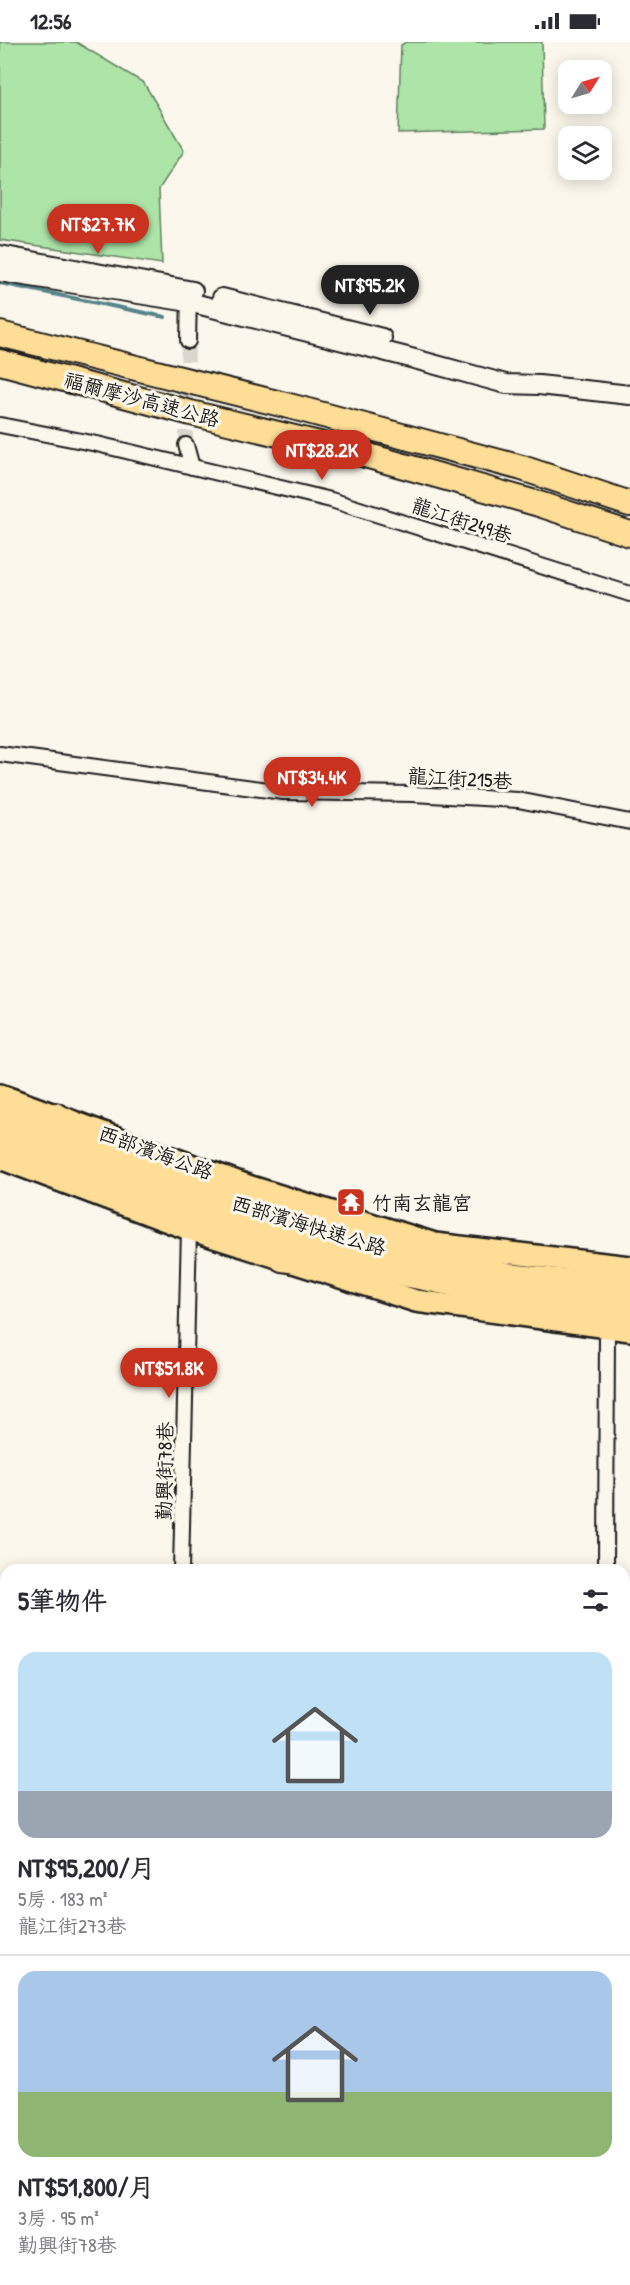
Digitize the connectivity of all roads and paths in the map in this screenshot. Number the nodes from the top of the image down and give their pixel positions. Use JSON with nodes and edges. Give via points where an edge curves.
{"nodes":[{"id":1,"x":0,"y":255,"type":"edge"},
{"id":2,"x":0,"y":272,"type":"edge"},
{"id":3,"x":189,"y":296,"type":"junction"},
{"id":4,"x":0,"y":334,"type":"edge"},
{"id":5,"x":188,"y":341,"type":"tunnel mouth"},
{"id":6,"x":0,"y":362,"type":"edge"},
{"id":7,"x":630,"y":395,"type":"edge"},
{"id":8,"x":0,"y":425,"type":"edge"},
{"id":9,"x":186,"y":444,"type":"tunnel mouth"},
{"id":10,"x":192,"y":467,"type":"junction"},
{"id":11,"x":630,"y":504,"type":"edge"},
{"id":12,"x":630,"y":534,"type":"edge"},
{"id":13,"x":630,"y":594,"type":"edge"},
{"id":14,"x":0,"y":754,"type":"edge"},
{"id":15,"x":630,"y":822,"type":"edge"},
{"id":16,"x":0,"y":1095,"type":"edge"},
{"id":17,"x":0,"y":1115,"type":"edge"},
{"id":18,"x":55,"y":1115,"type":"junction"},
{"id":19,"x":0,"y":1137,"type":"edge"},
{"id":20,"x":0,"y":1158,"type":"edge"},
{"id":21,"x":237,"y":1203,"type":"junction"},
{"id":22,"x":189,"y":1229,"type":"junction"},
{"id":23,"x":282,"y":1259,"type":"junction"},
{"id":24,"x":630,"y":1267,"type":"edge"},
{"id":25,"x":404,"y":1274,"type":"junction"},
{"id":26,"x":630,"y":1288,"type":"edge"},
{"id":27,"x":630,"y":1309,"type":"edge"},
{"id":28,"x":607,"y":1327,"type":"junction"},
{"id":29,"x":630,"y":1330,"type":"edge"},
{"id":30,"x":181,"y":1564,"type":"edge"},
{"id":31,"x":606,"y":1564,"type":"edge"}],
"edges":[{"from":1,"to":3,"type":"street"},
{"from":2,"to":3,"type":"street"},
{"from":3,"to":5,"type":"street"},
{"from":3,"to":7,"type":"street","via":[[328,323],[539,385]]},
{"from":4,"to":11,"type":"highway","name":"福爾摩沙高速公路","via":[[489,459]]},
{"from":6,"to":12,"type":"highway","name":"福爾摩沙高速公路","via":[[365,454]]},
{"from":8,"to":10,"type":"street","name":"龍江街249巷"},
{"from":9,"to":10,"type":"street"},
{"from":10,"to":13,"type":"street","name":"龍江街249巷","via":[[331,500]]},
{"from":14,"to":15,"type":"street","name":"龍江街215巷","via":[[283,792],[518,800]]},
{"from":16,"to":18,"type":"main road","name":"西部濱海公路"},
{"from":17,"to":21,"type":"highway","name":"西部濱海快速公路"},
{"from":18,"to":21,"type":"highway"},
{"from":18,"to":24,"type":"main road","name":"西部濱海公路","via":[[251,1187],[435,1244]]},
{"from":19,"to":25,"type":"highway","name":"西部濱海快速公路","via":[[233,1223]]},
{"from":20,"to":22,"type":"main road"},
{"from":21,"to":26,"type":"highway","name":"西部濱海快速公路","via":[[417,1258],[517,1277]]},
{"from":22,"to":23,"type":"main road"},
{"from":22,"to":30,"type":"street","name":"勤興街78巷"},
{"from":23,"to":25,"type":"highway"},
{"from":23,"to":28,"type":"main road","via":[[416,1301]]},
{"from":25,"to":27,"type":"highway","name":"西部濱海快速公路","via":[[516,1296]]},
{"from":28,"to":29,"type":"main road"},
{"from":28,"to":31,"type":"street"}]}
